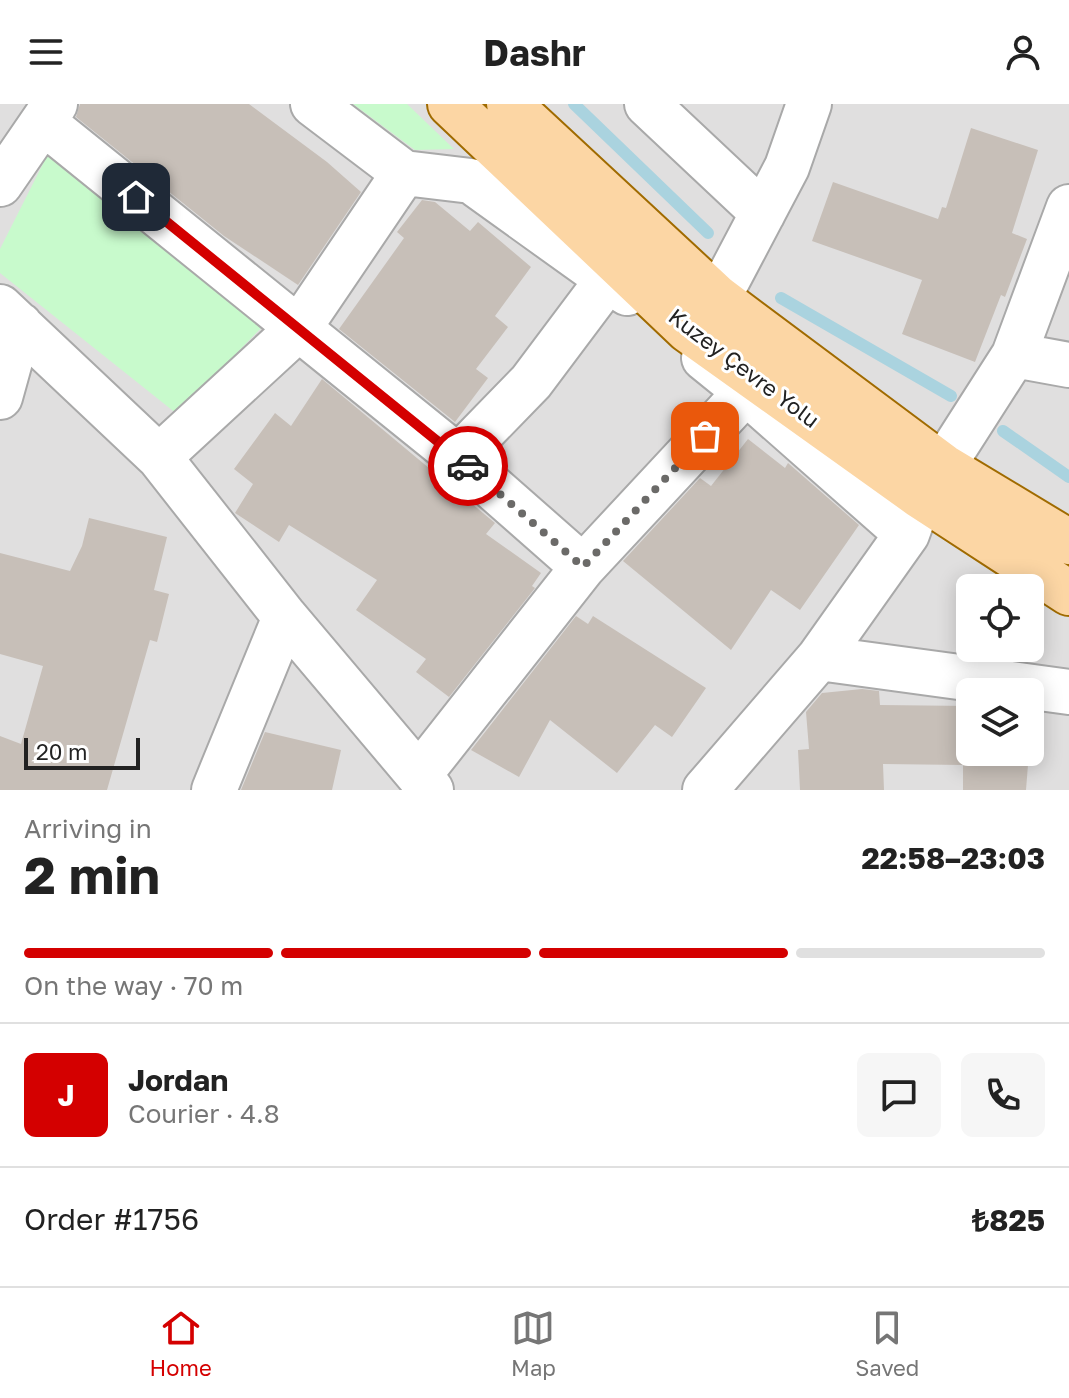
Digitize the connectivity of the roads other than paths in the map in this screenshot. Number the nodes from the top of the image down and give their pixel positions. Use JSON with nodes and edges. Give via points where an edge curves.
{"nodes":[{"id":1,"x":313,"y":104,"type":"edge"},
{"id":2,"x":450,"y":104,"type":"edge"},
{"id":3,"x":509,"y":104,"type":"edge"},
{"id":4,"x":647,"y":104,"type":"edge"},
{"id":5,"x":809,"y":104,"type":"edge"},
{"id":6,"x":49,"y":113,"type":"edge"},
{"id":7,"x":404,"y":173,"type":"junction"},
{"id":8,"x":0,"y":184,"type":"edge"},
{"id":9,"x":1069,"y":207,"type":"edge"},
{"id":10,"x":763,"y":213,"type":"junction"},
{"id":11,"x":609,"y":278,"type":"junction"},
{"id":12,"x":718,"y":298,"type":"junction"},
{"id":13,"x":10,"y":316,"type":"edge"},
{"id":14,"x":299,"y":328,"type":"junction"},
{"id":15,"x":1014,"y":355,"type":"junction"},
{"id":16,"x":1069,"y":365,"type":"edge"},
{"id":17,"x":746,"y":392,"type":"junction"},
{"id":18,"x":0,"y":397,"type":"edge"},
{"id":19,"x":159,"y":457,"type":"junction"},
{"id":20,"x":458,"y":457,"type":"junction"},
{"id":21,"x":923,"y":499,"type":"junction"},
{"id":22,"x":1069,"y":542,"type":"edge"},
{"id":23,"x":583,"y":567,"type":"junction"},
{"id":24,"x":1069,"y":593,"type":"edge"},
{"id":25,"x":285,"y":617,"type":"junction"},
{"id":26,"x":819,"y":658,"type":"junction"},
{"id":27,"x":1069,"y":692,"type":"edge"},
{"id":28,"x":425,"y":782,"type":"edge"},
{"id":29,"x":214,"y":790,"type":"edge"},
{"id":30,"x":705,"y":790,"type":"edge"}],
"edges":[{"from":1,"to":7,"type":"street"},
{"from":2,"to":21,"type":"main road","name":"Kuzey Çevre Yolu","via":[[688,330]]},
{"from":3,"to":12,"type":"main road","name":"Kuzey Çevre Yolu"},
{"from":4,"to":10,"type":"street"},
{"from":5,"to":10,"type":"street","via":[[787,167]]},
{"from":6,"to":8,"type":"street"},
{"from":6,"to":14,"type":"street"},
{"from":7,"to":11,"type":"street","via":[[471,181]]},
{"from":7,"to":14,"type":"street"},
{"from":9,"to":15,"type":"street"},
{"from":10,"to":12,"type":"street"},
{"from":11,"to":17,"type":"street"},
{"from":11,"to":20,"type":"street","via":[[531,382]]},
{"from":12,"to":21,"type":"main road","name":"Kuzey Çevre Yolu"},
{"from":13,"to":18,"type":"street"},
{"from":13,"to":19,"type":"street"},
{"from":14,"to":19,"type":"street"},
{"from":14,"to":20,"type":"street"},
{"from":15,"to":16,"type":"street"},
{"from":15,"to":21,"type":"street"},
{"from":17,"to":21,"type":"street"},
{"from":17,"to":23,"type":"street"},
{"from":19,"to":25,"type":"street"},
{"from":20,"to":23,"type":"street"},
{"from":21,"to":22,"type":"main road","name":"Kuzey Çevre Yolu"},
{"from":21,"to":24,"type":"main road","name":"Kuzey Çevre Yolu"},
{"from":21,"to":26,"type":"street"},
{"from":23,"to":28,"type":"street"},
{"from":25,"to":28,"type":"street"},
{"from":25,"to":29,"type":"street"},
{"from":26,"to":27,"type":"street"},
{"from":26,"to":30,"type":"street"}]}
